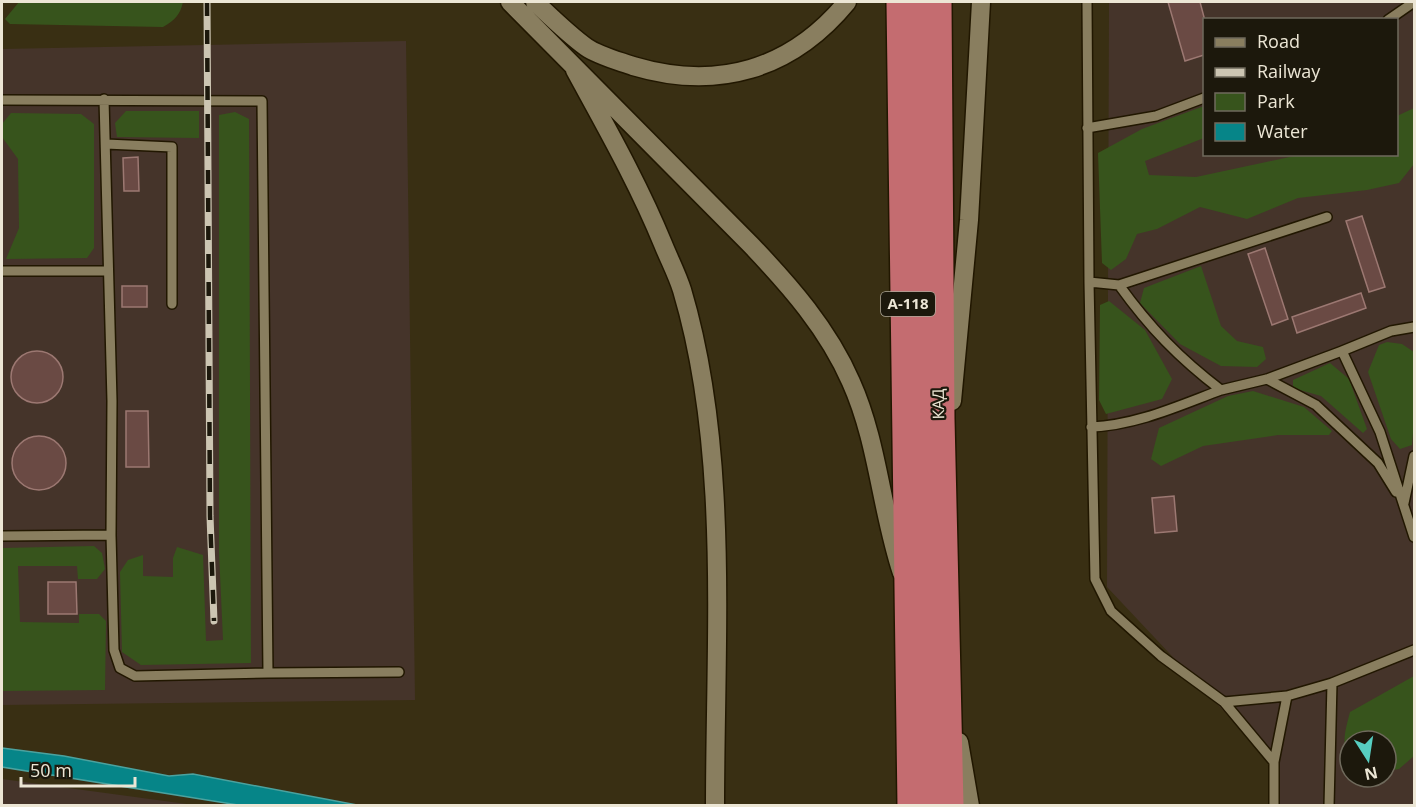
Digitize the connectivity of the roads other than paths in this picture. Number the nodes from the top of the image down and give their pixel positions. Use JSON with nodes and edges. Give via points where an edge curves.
{"nodes":[{"id":1,"x":510,"y":2,"type":"edge"},
{"id":2,"x":535,"y":2,"type":"edge"},
{"id":3,"x":847,"y":2,"type":"edge"},
{"id":4,"x":903,"y":2,"type":"edge"},
{"id":5,"x":935,"y":2,"type":"edge"},
{"id":6,"x":981,"y":2,"type":"edge"},
{"id":7,"x":1087,"y":2,"type":"edge"},
{"id":8,"x":1414,"y":2,"type":"edge"},
{"id":9,"x":1391,"y":18,"type":"edge"},
{"id":10,"x":575,"y":70,"type":"junction"},
{"id":11,"x":1203,"y":98,"type":"edge"},
{"id":12,"x":104,"y":99,"type":"junction"},
{"id":13,"x":2,"y":100,"type":"edge"},
{"id":14,"x":1087,"y":128,"type":"junction"},
{"id":15,"x":106,"y":144,"type":"junction"},
{"id":16,"x":1327,"y":217,"type":"dead end"},
{"id":17,"x":2,"y":271,"type":"edge"},
{"id":18,"x":107,"y":271,"type":"junction"},
{"id":19,"x":1089,"y":282,"type":"junction"},
{"id":20,"x":1119,"y":285,"type":"junction"},
{"id":21,"x":172,"y":304,"type":"dead end"},
{"id":22,"x":1414,"y":327,"type":"edge"},
{"id":23,"x":1342,"y":351,"type":"junction"},
{"id":24,"x":1267,"y":379,"type":"junction"},
{"id":25,"x":1221,"y":390,"type":"junction"},
{"id":26,"x":1091,"y":427,"type":"junction"},
{"id":27,"x":1414,"y":456,"type":"edge"},
{"id":28,"x":1404,"y":504,"type":"junction"},
{"id":29,"x":942,"y":510,"type":"junction"},
{"id":30,"x":111,"y":535,"type":"junction"},
{"id":31,"x":2,"y":536,"type":"edge"},
{"id":32,"x":1414,"y":537,"type":"edge"},
{"id":33,"x":912,"y":606,"type":"junction"},
{"id":34,"x":945,"y":650,"type":"junction"},
{"id":35,"x":1414,"y":650,"type":"edge"},
{"id":36,"x":399,"y":672,"type":"dead end"},
{"id":37,"x":268,"y":673,"type":"junction"},
{"id":38,"x":1332,"y":683,"type":"junction"},
{"id":39,"x":1287,"y":696,"type":"junction"},
{"id":40,"x":1224,"y":702,"type":"junction"},
{"id":41,"x":1274,"y":762,"type":"junction"},
{"id":42,"x":715,"y":806,"type":"edge"},
{"id":43,"x":914,"y":806,"type":"edge"},
{"id":44,"x":947,"y":806,"type":"edge"},
{"id":45,"x":970,"y":806,"type":"edge"},
{"id":46,"x":1274,"y":806,"type":"edge"},
{"id":47,"x":1329,"y":806,"type":"edge"}],
"edges":[{"from":1,"to":10,"type":"street"},
{"from":2,"to":3,"type":"street","via":[[588,48],[666,76],[704,76],[739,73],[770,63],[828,25]]},
{"from":4,"to":33,"type":"highway","name":"КАД","number":"А-118"},
{"from":5,"to":29,"type":"highway","name":"КАД","number":"А-118"},
{"from":6,"to":29,"type":"street","via":[[969,220]]},
{"from":7,"to":14,"type":"lane"},
{"from":8,"to":9,"type":"lane"},
{"from":10,"to":33,"type":"street","via":[[751,245],[816,320],[851,382],[872,449],[889,534]]},
{"from":10,"to":42,"type":"street","via":[[645,200],[682,290],[702,384],[716,524]]},
{"from":11,"to":14,"type":"lane","via":[[1156,116]]},
{"from":12,"to":13,"type":"lane"},
{"from":12,"to":15,"type":"lane"},
{"from":12,"to":37,"type":"lane","via":[[262,101]]},
{"from":14,"to":19,"type":"lane"},
{"from":15,"to":18,"type":"lane"},
{"from":15,"to":21,"type":"lane","via":[[172,147]]},
{"from":16,"to":20,"type":"lane"},
{"from":17,"to":18,"type":"lane"},
{"from":18,"to":30,"type":"lane","via":[[112,401]]},
{"from":19,"to":20,"type":"lane"},
{"from":19,"to":26,"type":"lane"},
{"from":20,"to":25,"type":"lane","via":[[1150,328]]},
{"from":22,"to":23,"type":"lane","via":[[1391,331]]},
{"from":23,"to":24,"type":"lane"},
{"from":23,"to":28,"type":"lane","via":[[1380,432]]},
{"from":24,"to":25,"type":"lane"},
{"from":24,"to":28,"type":"lane","via":[[1316,405],[1378,463]]},
{"from":25,"to":26,"type":"lane","via":[[1142,419]]},
{"from":26,"to":40,"type":"lane","via":[[1095,579],[1110,611],[1161,656]]},
{"from":27,"to":28,"type":"lane"},
{"from":28,"to":32,"type":"lane"},
{"from":29,"to":34,"type":"highway","name":"КАД","number":"А-118"},
{"from":30,"to":31,"type":"lane"},
{"from":30,"to":37,"type":"lane","via":[[114,650],[120,668],[135,676]]},
{"from":33,"to":43,"type":"highway","name":"КАД","number":"А-118"},
{"from":34,"to":44,"type":"highway","name":"КАД","number":"А-118"},
{"from":34,"to":45,"type":"street"},
{"from":35,"to":38,"type":"lane"},
{"from":36,"to":37,"type":"lane"},
{"from":38,"to":39,"type":"lane"},
{"from":38,"to":47,"type":"lane"},
{"from":39,"to":40,"type":"lane"},
{"from":39,"to":41,"type":"lane"},
{"from":40,"to":41,"type":"lane"},
{"from":41,"to":46,"type":"lane"}]}
